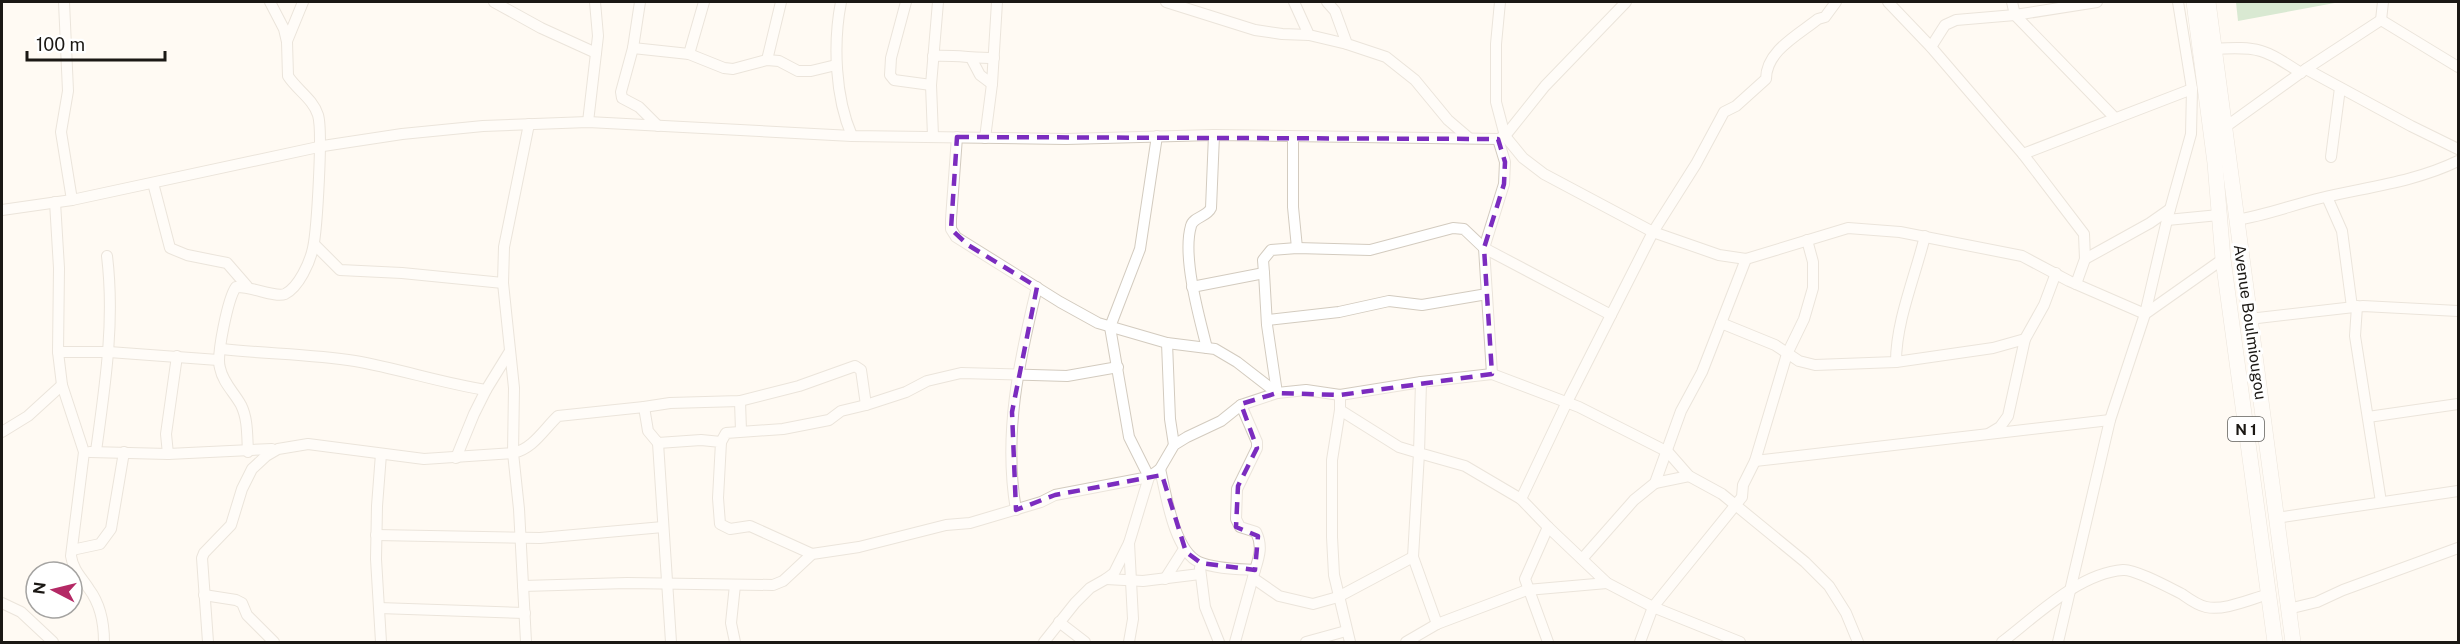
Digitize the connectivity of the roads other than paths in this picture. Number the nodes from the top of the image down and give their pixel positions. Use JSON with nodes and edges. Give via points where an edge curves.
{"nodes":[{"id":1,"x":64,"y":2,"type":"edge"},
{"id":2,"x":270,"y":2,"type":"edge"},
{"id":3,"x":303,"y":2,"type":"edge"},
{"id":4,"x":494,"y":2,"type":"edge"},
{"id":5,"x":595,"y":2,"type":"edge"},
{"id":6,"x":640,"y":2,"type":"edge"},
{"id":7,"x":704,"y":2,"type":"edge"},
{"id":8,"x":781,"y":2,"type":"edge"},
{"id":9,"x":841,"y":2,"type":"edge"},
{"id":10,"x":906,"y":2,"type":"edge"},
{"id":11,"x":938,"y":2,"type":"edge"},
{"id":12,"x":997,"y":2,"type":"edge"},
{"id":13,"x":1166,"y":2,"type":"edge"},
{"id":14,"x":1294,"y":2,"type":"edge"},
{"id":15,"x":1327,"y":2,"type":"edge"},
{"id":16,"x":1500,"y":2,"type":"edge"},
{"id":17,"x":1626,"y":2,"type":"edge"},
{"id":18,"x":1836,"y":2,"type":"edge"},
{"id":19,"x":1888,"y":2,"type":"edge"},
{"id":20,"x":2012,"y":2,"type":"edge"},
{"id":21,"x":2092,"y":2,"type":"edge"},
{"id":22,"x":2178,"y":2,"type":"edge"},
{"id":23,"x":2194,"y":2,"type":"edge"},
{"id":24,"x":2208,"y":2,"type":"edge"},
{"id":25,"x":2384,"y":2,"type":"edge"},
{"id":26,"x":1338,"y":6,"type":"edge"},
{"id":27,"x":2015,"y":15,"type":"junction"},
{"id":28,"x":2382,"y":20,"type":"junction"},
{"id":29,"x":1309,"y":35,"type":"junction"},
{"id":30,"x":287,"y":42,"type":"junction"},
{"id":31,"x":1347,"y":44,"type":"junction"},
{"id":32,"x":1931,"y":47,"type":"junction"},
{"id":33,"x":633,"y":48,"type":"junction"},
{"id":34,"x":2214,"y":49,"type":"junction"},
{"id":35,"x":596,"y":53,"type":"junction"},
{"id":36,"x":689,"y":54,"type":"junction"},
{"id":37,"x":933,"y":56,"type":"junction"},
{"id":38,"x":971,"y":58,"type":"junction"},
{"id":39,"x":994,"y":58,"type":"junction"},
{"id":40,"x":767,"y":60,"type":"junction"},
{"id":41,"x":836,"y":65,"type":"junction"},
{"id":42,"x":2458,"y":67,"type":"edge"},
{"id":43,"x":818,"y":69,"type":"junction"},
{"id":44,"x":2304,"y":71,"type":"junction"},
{"id":45,"x":992,"y":84,"type":"junction"},
{"id":46,"x":840,"y":85,"type":"junction"},
{"id":47,"x":931,"y":85,"type":"junction"},
{"id":48,"x":2340,"y":88,"type":"junction"},
{"id":49,"x":2192,"y":89,"type":"junction"},
{"id":50,"x":2114,"y":117,"type":"junction"},
{"id":51,"x":588,"y":122,"type":"junction"},
{"id":52,"x":529,"y":124,"type":"junction"},
{"id":53,"x":658,"y":126,"type":"junction"},
{"id":54,"x":2224,"y":128,"type":"junction"},
{"id":55,"x":1214,"y":135,"type":"junction"},
{"id":56,"x":852,"y":136,"type":"junction"},
{"id":57,"x":933,"y":136,"type":"junction"},
{"id":58,"x":1156,"y":136,"type":"junction"},
{"id":59,"x":957,"y":137,"type":"junction"},
{"id":60,"x":1293,"y":137,"type":"junction"},
{"id":61,"x":1502,"y":137,"type":"junction"},
{"id":62,"x":985,"y":138,"type":"junction"},
{"id":63,"x":1469,"y":138,"type":"junction"},
{"id":64,"x":320,"y":146,"type":"junction"},
{"id":65,"x":2458,"y":149,"type":"edge"},
{"id":66,"x":2023,"y":154,"type":"junction"},
{"id":67,"x":2331,"y":157,"type":"dead end"},
{"id":68,"x":2458,"y":161,"type":"edge"},
{"id":69,"x":153,"y":183,"type":"junction"},
{"id":70,"x":2327,"y":197,"type":"junction"},
{"id":71,"x":72,"y":200,"type":"junction"},
{"id":72,"x":55,"y":202,"type":"junction"},
{"id":73,"x":2,"y":210,"type":"edge"},
{"id":74,"x":2168,"y":214,"type":"junction"},
{"id":75,"x":2219,"y":215,"type":"junction"},
{"id":76,"x":2235,"y":220,"type":"junction"},
{"id":77,"x":1653,"y":232,"type":"junction"},
{"id":78,"x":1925,"y":236,"type":"junction"},
{"id":79,"x":1807,"y":240,"type":"junction"},
{"id":80,"x":314,"y":244,"type":"junction"},
{"id":81,"x":1297,"y":248,"type":"junction"},
{"id":82,"x":1484,"y":248,"type":"junction"},
{"id":83,"x":107,"y":256,"type":"dead end"},
{"id":84,"x":1746,"y":259,"type":"junction"},
{"id":85,"x":2085,"y":259,"type":"junction"},
{"id":86,"x":2223,"y":259,"type":"junction"},
{"id":87,"x":1264,"y":273,"type":"junction"},
{"id":88,"x":2056,"y":273,"type":"junction"},
{"id":89,"x":503,"y":284,"type":"junction"},
{"id":90,"x":2076,"y":284,"type":"junction"},
{"id":91,"x":247,"y":286,"type":"junction"},
{"id":92,"x":1037,"y":287,"type":"junction"},
{"id":93,"x":1192,"y":287,"type":"junction"},
{"id":94,"x":1487,"y":294,"type":"junction"},
{"id":95,"x":2354,"y":307,"type":"junction"},
{"id":96,"x":2458,"y":311,"type":"edge"},
{"id":97,"x":2145,"y":314,"type":"junction"},
{"id":98,"x":1611,"y":315,"type":"junction"},
{"id":99,"x":2249,"y":319,"type":"junction"},
{"id":100,"x":1266,"y":320,"type":"junction"},
{"id":101,"x":1721,"y":323,"type":"junction"},
{"id":102,"x":1110,"y":327,"type":"junction"},
{"id":103,"x":2025,"y":339,"type":"junction"},
{"id":104,"x":1167,"y":343,"type":"junction"},
{"id":105,"x":1207,"y":348,"type":"junction"},
{"id":106,"x":510,"y":351,"type":"junction"},
{"id":107,"x":58,"y":352,"type":"junction"},
{"id":108,"x":109,"y":352,"type":"junction"},
{"id":109,"x":1787,"y":354,"type":"junction"},
{"id":110,"x":220,"y":355,"type":"junction"},
{"id":111,"x":177,"y":356,"type":"junction"},
{"id":112,"x":1896,"y":362,"type":"junction"},
{"id":113,"x":1118,"y":367,"type":"junction"},
{"id":114,"x":1492,"y":374,"type":"junction"},
{"id":115,"x":1017,"y":376,"type":"junction"},
{"id":116,"x":1421,"y":382,"type":"junction"},
{"id":117,"x":62,"y":385,"type":"junction"},
{"id":118,"x":486,"y":390,"type":"junction"},
{"id":119,"x":1276,"y":393,"type":"junction"},
{"id":120,"x":1340,"y":395,"type":"junction"},
{"id":121,"x":740,"y":401,"type":"junction"},
{"id":122,"x":1566,"y":404,"type":"junction"},
{"id":123,"x":2458,"y":404,"type":"edge"},
{"id":124,"x":866,"y":405,"type":"junction"},
{"id":125,"x":1241,"y":405,"type":"junction"},
{"id":126,"x":644,"y":407,"type":"junction"},
{"id":127,"x":1340,"y":410,"type":"junction"},
{"id":128,"x":2368,"y":417,"type":"junction"},
{"id":129,"x":2110,"y":420,"type":"junction"},
{"id":130,"x":741,"y":431,"type":"junction"},
{"id":131,"x":2,"y":432,"type":"edge"},
{"id":132,"x":1988,"y":435,"type":"junction"},
{"id":133,"x":721,"y":442,"type":"junction"},
{"id":134,"x":658,"y":443,"type":"junction"},
{"id":135,"x":1174,"y":445,"type":"junction"},
{"id":136,"x":278,"y":449,"type":"junction"},
{"id":137,"x":96,"y":451,"type":"junction"},
{"id":138,"x":84,"y":452,"type":"junction"},
{"id":139,"x":124,"y":452,"type":"junction"},
{"id":140,"x":248,"y":452,"type":"junction"},
{"id":141,"x":1668,"y":452,"type":"junction"},
{"id":142,"x":513,"y":453,"type":"junction"},
{"id":143,"x":1419,"y":453,"type":"junction"},
{"id":144,"x":168,"y":454,"type":"junction"},
{"id":145,"x":381,"y":454,"type":"junction"},
{"id":146,"x":456,"y":458,"type":"junction"},
{"id":147,"x":1755,"y":461,"type":"junction"},
{"id":148,"x":1160,"y":469,"type":"junction"},
{"id":149,"x":1689,"y":476,"type":"junction"},
{"id":150,"x":1149,"y":477,"type":"junction"},
{"id":151,"x":1655,"y":483,"type":"junction"},
{"id":152,"x":2458,"y":491,"type":"edge"},
{"id":153,"x":1521,"y":499,"type":"junction"},
{"id":154,"x":2381,"y":502,"type":"junction"},
{"id":155,"x":1734,"y":505,"type":"junction"},
{"id":156,"x":1016,"y":510,"type":"junction"},
{"id":157,"x":2276,"y":518,"type":"junction"},
{"id":158,"x":663,"y":527,"type":"junction"},
{"id":159,"x":1548,"y":527,"type":"junction"},
{"id":160,"x":376,"y":535,"type":"junction"},
{"id":161,"x":520,"y":537,"type":"junction"},
{"id":162,"x":1129,"y":543,"type":"junction"},
{"id":163,"x":2458,"y":548,"type":"edge"},
{"id":164,"x":1184,"y":549,"type":"junction"},
{"id":165,"x":72,"y":550,"type":"junction"},
{"id":166,"x":812,"y":554,"type":"junction"},
{"id":167,"x":1413,"y":557,"type":"junction"},
{"id":168,"x":1582,"y":559,"type":"junction"},
{"id":169,"x":1200,"y":569,"type":"junction"},
{"id":170,"x":1254,"y":574,"type":"junction"},
{"id":171,"x":1106,"y":579,"type":"junction"},
{"id":172,"x":1165,"y":579,"type":"junction"},
{"id":173,"x":1132,"y":581,"type":"junction"},
{"id":174,"x":667,"y":583,"type":"junction"},
{"id":175,"x":1607,"y":583,"type":"junction"},
{"id":176,"x":735,"y":585,"type":"junction"},
{"id":177,"x":523,"y":586,"type":"junction"},
{"id":178,"x":1527,"y":590,"type":"junction"},
{"id":179,"x":2070,"y":590,"type":"junction"},
{"id":180,"x":2269,"y":594,"type":"junction"},
{"id":181,"x":204,"y":595,"type":"junction"},
{"id":182,"x":1338,"y":597,"type":"junction"},
{"id":183,"x":2,"y":603,"type":"edge"},
{"id":184,"x":1653,"y":607,"type":"junction"},
{"id":185,"x":379,"y":608,"type":"junction"},
{"id":186,"x":2288,"y":609,"type":"junction"},
{"id":187,"x":525,"y":613,"type":"junction"},
{"id":188,"x":1059,"y":622,"type":"junction"},
{"id":189,"x":1437,"y":624,"type":"junction"},
{"id":190,"x":1346,"y":630,"type":"junction"},
{"id":191,"x":53,"y":642,"type":"edge"},
{"id":192,"x":104,"y":642,"type":"edge"},
{"id":193,"x":208,"y":642,"type":"edge"},
{"id":194,"x":274,"y":642,"type":"edge"},
{"id":195,"x":381,"y":642,"type":"edge"},
{"id":196,"x":526,"y":642,"type":"edge"},
{"id":197,"x":671,"y":642,"type":"edge"},
{"id":198,"x":735,"y":642,"type":"edge"},
{"id":199,"x":1044,"y":642,"type":"edge"},
{"id":200,"x":1084,"y":642,"type":"edge"},
{"id":201,"x":1129,"y":642,"type":"edge"},
{"id":202,"x":1219,"y":642,"type":"edge"},
{"id":203,"x":1235,"y":642,"type":"edge"},
{"id":204,"x":1306,"y":642,"type":"edge"},
{"id":205,"x":1350,"y":642,"type":"edge"},
{"id":206,"x":1406,"y":642,"type":"edge"},
{"id":207,"x":1548,"y":642,"type":"edge"},
{"id":208,"x":1640,"y":642,"type":"edge"},
{"id":209,"x":1740,"y":642,"type":"edge"},
{"id":210,"x":1858,"y":642,"type":"edge"},
{"id":211,"x":2002,"y":642,"type":"edge"},
{"id":212,"x":2058,"y":642,"type":"edge"},
{"id":213,"x":2275,"y":642,"type":"edge"},
{"id":214,"x":2293,"y":642,"type":"edge"}],
"edges":[{"from":1,"to":71,"type":"street","via":[[68,91],[61,132]]},
{"from":2,"to":30,"type":"street"},
{"from":3,"to":30,"type":"street"},
{"from":4,"to":35,"type":"street"},
{"from":5,"to":35,"type":"street"},
{"from":6,"to":33,"type":"street"},
{"from":7,"to":36,"type":"street"},
{"from":8,"to":40,"type":"street"},
{"from":9,"to":41,"type":"street"},
{"from":10,"to":47,"type":"street","via":[[890,75],[894,80]]},
{"from":11,"to":37,"type":"street"},
{"from":12,"to":39,"type":"street"},
{"from":13,"to":29,"type":"street","via":[[1255,30]]},
{"from":14,"to":29,"type":"street"},
{"from":15,"to":26,"type":"street"},
{"from":16,"to":61,"type":"street","via":[[1496,102]]},
{"from":17,"to":61,"type":"street"},
{"from":18,"to":77,"type":"street","via":[[1825,17],[1776,52],[1766,68],[1766,79],[1724,112]]},
{"from":19,"to":32,"type":"street"},
{"from":20,"to":27,"type":"street"},
{"from":21,"to":27,"type":"street"},
{"from":22,"to":49,"type":"street"},
{"from":23,"to":75,"type":"highway","name":"Avenue Boulmiougou","number":"N 1"},
{"from":24,"to":34,"type":"highway","name":"Avenue Boulmiougou","number":"N 1"},
{"from":25,"to":28,"type":"street"},
{"from":26,"to":31,"type":"street"},
{"from":27,"to":32,"type":"street","via":[[1950,22]]},
{"from":27,"to":50,"type":"street"},
{"from":28,"to":42,"type":"street"},
{"from":28,"to":44,"type":"street"},
{"from":29,"to":31,"type":"street"},
{"from":30,"to":64,"type":"street","via":[[288,76],[315,106],[320,119]]},
{"from":31,"to":63,"type":"street","via":[[1386,57],[1415,80],[1448,120]]},
{"from":32,"to":66,"type":"street"},
{"from":33,"to":36,"type":"street"},
{"from":33,"to":53,"type":"street","via":[[622,98],[639,107]]},
{"from":34,"to":44,"type":"street","via":[[2253,48]]},
{"from":34,"to":54,"type":"highway","name":"Avenue Boulmiougou","number":"N 1"},
{"from":35,"to":51,"type":"street"},
{"from":36,"to":40,"type":"street","via":[[733,69]]},
{"from":37,"to":38,"type":"street","via":[[956,54]]},
{"from":37,"to":47,"type":"street"},
{"from":38,"to":39,"type":"street"},
{"from":38,"to":45,"type":"street","via":[[980,75]]},
{"from":39,"to":45,"type":"street"},
{"from":40,"to":43,"type":"street","via":[[779,61],[798,71]]},
{"from":41,"to":43,"type":"street"},
{"from":41,"to":46,"type":"street"},
{"from":43,"to":46,"type":"street"},
{"from":44,"to":48,"type":"street"},
{"from":44,"to":54,"type":"street"},
{"from":45,"to":62,"type":"street"},
{"from":46,"to":56,"type":"street"},
{"from":47,"to":57,"type":"street"},
{"from":48,"to":65,"type":"street"},
{"from":48,"to":67,"type":"street"},
{"from":49,"to":50,"type":"street"},
{"from":49,"to":74,"type":"street","via":[[2191,134]]},
{"from":50,"to":66,"type":"street"},
{"from":51,"to":52,"type":"street"},
{"from":51,"to":53,"type":"street"},
{"from":52,"to":64,"type":"street","via":[[402,134]]},
{"from":52,"to":89,"type":"street","via":[[504,247]]},
{"from":53,"to":56,"type":"street"},
{"from":54,"to":76,"type":"highway","name":"Avenue Boulmiougou","number":"N 1"},
{"from":55,"to":58,"type":"street"},
{"from":55,"to":60,"type":"street"},
{"from":55,"to":93,"type":"street","via":[[1211,208],[1190,226]]},
{"from":56,"to":57,"type":"street"},
{"from":57,"to":59,"type":"street"},
{"from":58,"to":62,"type":"street"},
{"from":58,"to":102,"type":"street","via":[[1140,249]]},
{"from":59,"to":62,"type":"street"},
{"from":59,"to":92,"type":"street","via":[[951,229],[956,237]]},
{"from":60,"to":63,"type":"street"},
{"from":60,"to":81,"type":"street"},
{"from":61,"to":63,"type":"street"},
{"from":61,"to":77,"type":"street","via":[[1544,174]]},
{"from":61,"to":82,"type":"street","via":[[1504,184]]},
{"from":64,"to":69,"type":"street"},
{"from":64,"to":80,"type":"street"},
{"from":66,"to":85,"type":"street","via":[[2084,234]]},
{"from":68,"to":70,"type":"street","via":[[2409,180]]},
{"from":69,"to":71,"type":"street"},
{"from":69,"to":91,"type":"street","via":[[170,248],[227,263]]},
{"from":70,"to":76,"type":"street"},
{"from":70,"to":95,"type":"street","via":[[2342,231]]},
{"from":71,"to":72,"type":"street"},
{"from":72,"to":73,"type":"street"},
{"from":72,"to":107,"type":"street"},
{"from":74,"to":75,"type":"street"},
{"from":74,"to":85,"type":"street"},
{"from":74,"to":97,"type":"street"},
{"from":75,"to":86,"type":"highway","name":"Avenue Boulmiougou","number":"N 1"},
{"from":76,"to":99,"type":"highway","name":"Avenue Boulmiougou","number":"N 1"},
{"from":77,"to":84,"type":"street","via":[[1719,255]]},
{"from":77,"to":98,"type":"street"},
{"from":78,"to":79,"type":"street","via":[[1848,228]]},
{"from":78,"to":88,"type":"street","via":[[2022,256]]},
{"from":78,"to":112,"type":"street","via":[[1900,324]]},
{"from":79,"to":84,"type":"street"},
{"from":79,"to":109,"type":"street","via":[[1813,262],[1813,288]]},
{"from":80,"to":89,"type":"street","via":[[340,270]]},
{"from":80,"to":91,"type":"street","via":[[307,265],[284,294]]},
{"from":81,"to":82,"type":"street","via":[[1370,250],[1453,228],[1464,229]]},
{"from":81,"to":87,"type":"street","via":[[1271,250],[1263,260]]},
{"from":82,"to":94,"type":"street"},
{"from":82,"to":98,"type":"street"},
{"from":83,"to":108,"type":"street","via":[[111,298]]},
{"from":84,"to":101,"type":"street"},
{"from":85,"to":90,"type":"street"},
{"from":86,"to":97,"type":"street"},
{"from":86,"to":180,"type":"highway","name":"Avenue Boulmiougou","number":"N 1"},
{"from":87,"to":93,"type":"street"},
{"from":87,"to":100,"type":"street"},
{"from":88,"to":90,"type":"street"},
{"from":88,"to":103,"type":"street"},
{"from":89,"to":106,"type":"street"},
{"from":90,"to":97,"type":"street"},
{"from":91,"to":110,"type":"street","via":[[236,287],[231,294]]},
{"from":92,"to":102,"type":"street","via":[[1080,314]]},
{"from":92,"to":115,"type":"street"},
{"from":93,"to":105,"type":"street"},
{"from":94,"to":100,"type":"street","via":[[1422,305],[1389,302]]},
{"from":94,"to":114,"type":"street"},
{"from":95,"to":96,"type":"street"},
{"from":95,"to":99,"type":"street"},
{"from":95,"to":128,"type":"street"},
{"from":97,"to":129,"type":"street"},
{"from":98,"to":122,"type":"street"},
{"from":99,"to":157,"type":"highway","name":"Avenue Boulmiougou","number":"N 1"},
{"from":100,"to":119,"type":"street"},
{"from":101,"to":109,"type":"street","via":[[1775,345]]},
{"from":101,"to":141,"type":"street","via":[[1681,411]]},
{"from":102,"to":104,"type":"street"},
{"from":102,"to":113,"type":"street"},
{"from":103,"to":112,"type":"street","via":[[1993,348]]},
{"from":103,"to":132,"type":"street","via":[[2008,416]]},
{"from":104,"to":105,"type":"street"},
{"from":104,"to":135,"type":"street"},
{"from":105,"to":119,"type":"street","via":[[1222,353]]},
{"from":106,"to":118,"type":"street"},
{"from":106,"to":142,"type":"street"},
{"from":107,"to":108,"type":"street"},
{"from":107,"to":117,"type":"street"},
{"from":108,"to":111,"type":"street"},
{"from":108,"to":137,"type":"street"},
{"from":109,"to":112,"type":"street","via":[[1815,365]]},
{"from":109,"to":147,"type":"street"},
{"from":110,"to":111,"type":"street"},
{"from":110,"to":118,"type":"street","via":[[352,361]]},
{"from":110,"to":140,"type":"street","via":[[228,387],[241,405]]},
{"from":111,"to":144,"type":"street","via":[[166,434]]},
{"from":113,"to":115,"type":"street","via":[[1067,376]]},
{"from":113,"to":150,"type":"street","via":[[1129,437]]},
{"from":114,"to":116,"type":"street"},
{"from":114,"to":122,"type":"street"},
{"from":115,"to":124,"type":"street","via":[[961,373],[927,381]]},
{"from":115,"to":156,"type":"street","via":[[1011,436]]},
{"from":116,"to":120,"type":"street"},
{"from":116,"to":143,"type":"street"},
{"from":117,"to":131,"type":"street","via":[[28,416]]},
{"from":117,"to":138,"type":"street"},
{"from":118,"to":146,"type":"street"},
{"from":119,"to":120,"type":"street","via":[[1306,390]]},
{"from":119,"to":125,"type":"street"},
{"from":120,"to":127,"type":"street"},
{"from":121,"to":124,"type":"street","via":[[855,366],[861,370]]},
{"from":121,"to":126,"type":"street"},
{"from":121,"to":130,"type":"street"},
{"from":122,"to":141,"type":"street"},
{"from":122,"to":153,"type":"street"},
{"from":123,"to":128,"type":"street"},
{"from":124,"to":130,"type":"street","via":[[841,411],[829,420],[783,429]]},
{"from":125,"to":135,"type":"street","via":[[1221,422]]},
{"from":125,"to":170,"type":"street","via":[[1257,448],[1238,486],[1236,519],[1240,526],[1258,536],[1261,548]]},
{"from":126,"to":134,"type":"street","via":[[648,431]]},
{"from":126,"to":142,"type":"street","via":[[558,416],[529,446]]},
{"from":127,"to":143,"type":"street","via":[[1399,447]]},
{"from":127,"to":182,"type":"street","via":[[1332,460],[1332,537]]},
{"from":128,"to":154,"type":"street"},
{"from":129,"to":132,"type":"street"},
{"from":129,"to":179,"type":"street"},
{"from":130,"to":133,"type":"street","via":[[726,433]]},
{"from":132,"to":147,"type":"street"},
{"from":133,"to":134,"type":"street"},
{"from":133,"to":166,"type":"street","via":[[720,524],[730,529],[750,526]]},
{"from":134,"to":158,"type":"street"},
{"from":135,"to":148,"type":"street"},
{"from":136,"to":140,"type":"street"},
{"from":136,"to":145,"type":"street","via":[[308,444]]},
{"from":136,"to":181,"type":"street","via":[[252,469],[231,525],[204,553]]},
{"from":137,"to":138,"type":"street"},
{"from":137,"to":139,"type":"street"},
{"from":138,"to":165,"type":"street"},
{"from":139,"to":144,"type":"street"},
{"from":139,"to":165,"type":"street","via":[[111,529],[100,544]]},
{"from":140,"to":144,"type":"street"},
{"from":141,"to":149,"type":"street"},
{"from":141,"to":151,"type":"street"},
{"from":142,"to":146,"type":"street"},
{"from":142,"to":161,"type":"street"},
{"from":143,"to":153,"type":"street","via":[[1465,466]]},
{"from":143,"to":167,"type":"street"},
{"from":145,"to":146,"type":"street"},
{"from":145,"to":160,"type":"street"},
{"from":147,"to":155,"type":"street","via":[[1743,485],[1742,497]]},
{"from":148,"to":150,"type":"street"},
{"from":148,"to":164,"type":"street"},
{"from":149,"to":151,"type":"street"},
{"from":149,"to":155,"type":"street"},
{"from":150,"to":156,"type":"street","via":[[1055,495]]},
{"from":150,"to":162,"type":"street"},
{"from":151,"to":168,"type":"street","via":[[1634,500]]},
{"from":152,"to":154,"type":"street"},
{"from":153,"to":159,"type":"street"},
{"from":154,"to":157,"type":"street"},
{"from":155,"to":184,"type":"street"},
{"from":155,"to":210,"type":"street","via":[[1829,586]]},
{"from":156,"to":166,"type":"street","via":[[970,523]]},
{"from":157,"to":186,"type":"highway","name":"Avenue Boulmiougou","number":"N 1"},
{"from":158,"to":161,"type":"street"},
{"from":158,"to":174,"type":"street"},
{"from":159,"to":168,"type":"street"},
{"from":159,"to":178,"type":"street","via":[[1528,569]]},
{"from":160,"to":161,"type":"street"},
{"from":160,"to":185,"type":"street"},
{"from":161,"to":177,"type":"street"},
{"from":162,"to":171,"type":"street","via":[[1114,573]]},
{"from":162,"to":173,"type":"street"},
{"from":163,"to":186,"type":"street","via":[[2317,602]]},
{"from":164,"to":169,"type":"street"},
{"from":164,"to":172,"type":"street"},
{"from":165,"to":192,"type":"street","via":[[72,564],[99,607]]},
{"from":166,"to":176,"type":"street","via":[[783,581],[773,585]]},
{"from":167,"to":182,"type":"street"},
{"from":167,"to":189,"type":"street"},
{"from":168,"to":175,"type":"street"},
{"from":169,"to":170,"type":"street"},
{"from":169,"to":172,"type":"street"},
{"from":169,"to":202,"type":"street","via":[[1205,607]]},
{"from":170,"to":182,"type":"street","via":[[1279,596],[1307,603]]},
{"from":170,"to":203,"type":"street"},
{"from":171,"to":173,"type":"street"},
{"from":171,"to":188,"type":"street","via":[[1090,588]]},
{"from":172,"to":173,"type":"street"},
{"from":173,"to":201,"type":"street"},
{"from":174,"to":176,"type":"street"},
{"from":174,"to":177,"type":"street"},
{"from":174,"to":197,"type":"street"},
{"from":175,"to":178,"type":"street"},
{"from":175,"to":184,"type":"street"},
{"from":176,"to":198,"type":"street","via":[[731,623]]},
{"from":177,"to":187,"type":"street"},
{"from":178,"to":189,"type":"street"},
{"from":178,"to":207,"type":"street"},
{"from":179,"to":180,"type":"street","via":[[2106,573],[2130,570],[2209,608]]},
{"from":179,"to":211,"type":"street"},
{"from":179,"to":212,"type":"street"},
{"from":180,"to":213,"type":"highway","name":"Avenue Boulmiougou","number":"N 1"},
{"from":181,"to":193,"type":"street"},
{"from":181,"to":194,"type":"street","via":[[242,603],[247,615]]},
{"from":182,"to":190,"type":"street"},
{"from":183,"to":191,"type":"street","via":[[21,612]]},
{"from":184,"to":208,"type":"street"},
{"from":184,"to":209,"type":"street"},
{"from":185,"to":187,"type":"street"},
{"from":185,"to":195,"type":"street"},
{"from":186,"to":214,"type":"highway","name":"Avenue Boulmiougou","number":"N 1"},
{"from":187,"to":196,"type":"street"},
{"from":188,"to":199,"type":"street"},
{"from":188,"to":200,"type":"street"},
{"from":189,"to":206,"type":"street"},
{"from":190,"to":204,"type":"street"},
{"from":190,"to":205,"type":"street"}]}
